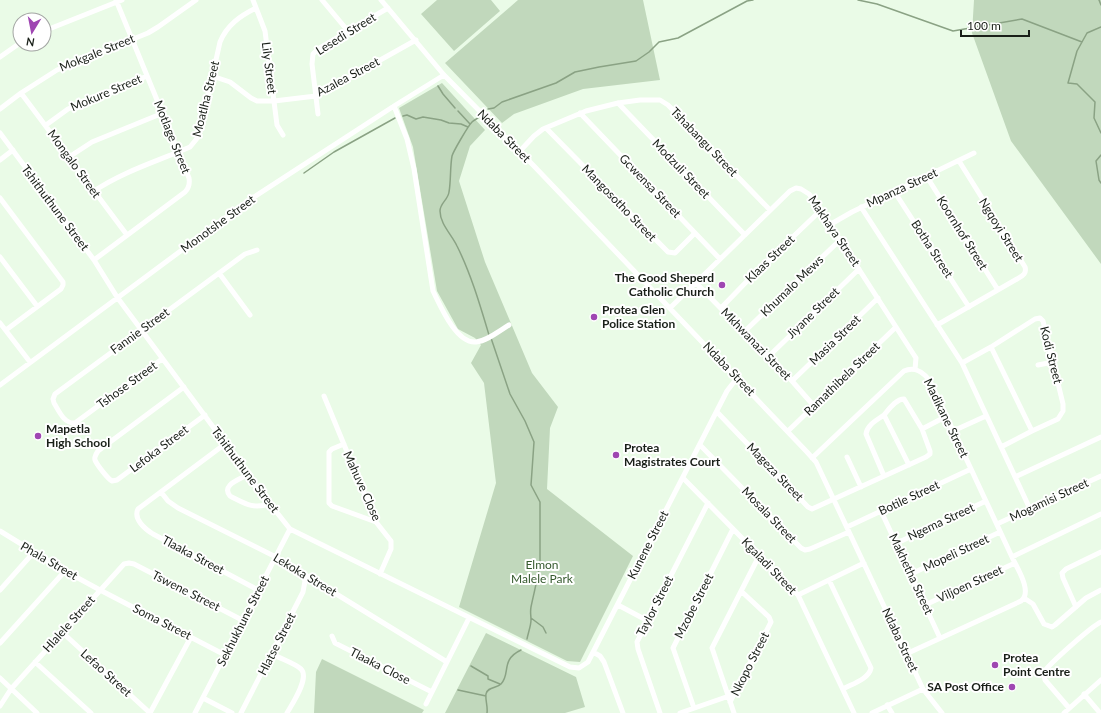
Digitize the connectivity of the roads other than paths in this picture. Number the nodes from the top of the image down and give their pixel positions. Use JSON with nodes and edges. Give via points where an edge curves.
{"nodes":[{"id":1,"x":196,"y":0,"type":"edge"},
{"id":2,"x":253,"y":0,"type":"edge"},
{"id":3,"x":322,"y":0,"type":"edge"},
{"id":4,"x":382,"y":0,"type":"edge"},
{"id":5,"x":118,"y":1,"type":"edge"},
{"id":6,"x":256,"y":8,"type":"junction"},
{"id":7,"x":388,"y":8,"type":"junction"},
{"id":8,"x":52,"y":28,"type":"edge"},
{"id":9,"x":348,"y":31,"type":"junction"},
{"id":10,"x":132,"y":40,"type":"junction"},
{"id":11,"x":416,"y":40,"type":"junction"},
{"id":12,"x":12,"y":49,"type":"edge"},
{"id":13,"x":0,"y":57,"type":"edge"},
{"id":14,"x":444,"y":75,"type":"junction"},
{"id":15,"x":147,"y":76,"type":"junction"},
{"id":16,"x":212,"y":76,"type":"junction"},
{"id":17,"x":21,"y":93,"type":"junction"},
{"id":18,"x":316,"y":96,"type":"junction"},
{"id":19,"x":274,"y":101,"type":"junction"},
{"id":20,"x":618,"y":103,"type":"junction"},
{"id":21,"x":394,"y":106,"type":"junction"},
{"id":22,"x":0,"y":109,"type":"edge"},
{"id":23,"x":162,"y":113,"type":"junction"},
{"id":24,"x":580,"y":113,"type":"junction"},
{"id":25,"x":318,"y":114,"type":"dead end"},
{"id":26,"x":46,"y":125,"type":"junction"},
{"id":27,"x":546,"y":128,"type":"junction"},
{"id":28,"x":0,"y":133,"type":"edge"},
{"id":29,"x":283,"y":135,"type":"dead end"},
{"id":30,"x":13,"y":150,"type":"junction"},
{"id":31,"x":520,"y":151,"type":"junction"},
{"id":32,"x":178,"y":152,"type":"junction"},
{"id":33,"x":974,"y":153,"type":"dead end"},
{"id":34,"x":69,"y":157,"type":"junction"},
{"id":35,"x":0,"y":160,"type":"edge"},
{"id":36,"x":959,"y":161,"type":"junction"},
{"id":37,"x":927,"y":177,"type":"junction"},
{"id":38,"x":94,"y":191,"type":"junction"},
{"id":39,"x":894,"y":191,"type":"junction"},
{"id":40,"x":0,"y":198,"type":"edge"},
{"id":41,"x":861,"y":207,"type":"junction"},
{"id":42,"x":770,"y":210,"type":"junction"},
{"id":43,"x":821,"y":210,"type":"junction"},
{"id":44,"x":831,"y":224,"type":"junction"},
{"id":45,"x":695,"y":234,"type":"junction"},
{"id":46,"x":127,"y":235,"type":"junction"},
{"id":47,"x":745,"y":235,"type":"junction"},
{"id":48,"x":840,"y":240,"type":"junction"},
{"id":49,"x":257,"y":250,"type":"dead end"},
{"id":50,"x":0,"y":257,"type":"edge"},
{"id":51,"x":720,"y":259,"type":"junction"},
{"id":52,"x":94,"y":260,"type":"junction"},
{"id":53,"x":859,"y":269,"type":"junction"},
{"id":54,"x":219,"y":273,"type":"junction"},
{"id":55,"x":696,"y":283,"type":"junction"},
{"id":56,"x":998,"y":290,"type":"junction"},
{"id":57,"x":117,"y":297,"type":"junction"},
{"id":58,"x":878,"y":298,"type":"junction"},
{"id":59,"x":37,"y":306,"type":"junction"},
{"id":60,"x":969,"y":307,"type":"junction"},
{"id":61,"x":670,"y":308,"type":"junction"},
{"id":62,"x":721,"y":308,"type":"junction"},
{"id":63,"x":250,"y":316,"type":"dead end"},
{"id":64,"x":0,"y":323,"type":"edge"},
{"id":65,"x":509,"y":325,"type":"dead end"},
{"id":66,"x":937,"y":325,"type":"junction"},
{"id":67,"x":896,"y":327,"type":"junction"},
{"id":68,"x":6,"y":330,"type":"junction"},
{"id":69,"x":142,"y":330,"type":"junction"},
{"id":70,"x":744,"y":332,"type":"junction"},
{"id":71,"x":991,"y":347,"type":"junction"},
{"id":72,"x":768,"y":357,"type":"junction"},
{"id":73,"x":162,"y":359,"type":"junction"},
{"id":74,"x":30,"y":362,"type":"junction"},
{"id":75,"x":1053,"y":362,"type":"junction"},
{"id":76,"x":962,"y":363,"type":"junction"},
{"id":77,"x":1038,"y":366,"type":"dead end"},
{"id":78,"x":915,"y":369,"type":"junction"},
{"id":79,"x":738,"y":378,"type":"junction"},
{"id":80,"x":792,"y":381,"type":"junction"},
{"id":81,"x":0,"y":385,"type":"edge"},
{"id":82,"x":184,"y":387,"type":"junction"},
{"id":83,"x":324,"y":396,"type":"dead end"},
{"id":84,"x":814,"y":406,"type":"junction"},
{"id":85,"x":717,"y":412,"type":"junction"},
{"id":86,"x":205,"y":415,"type":"junction"},
{"id":87,"x":884,"y":415,"type":"junction"},
{"id":88,"x":947,"y":416,"type":"junction"},
{"id":89,"x":986,"y":416,"type":"junction"},
{"id":90,"x":71,"y":423,"type":"joint"},
{"id":91,"x":922,"y":429,"type":"junction"},
{"id":92,"x":788,"y":431,"type":"junction"},
{"id":93,"x":953,"y":431,"type":"junction"},
{"id":94,"x":1032,"y":431,"type":"junction"},
{"id":95,"x":1101,"y":437,"type":"edge"},
{"id":96,"x":225,"y":444,"type":"junction"},
{"id":97,"x":344,"y":444,"type":"junction"},
{"id":98,"x":700,"y":445,"type":"junction"},
{"id":99,"x":1001,"y":447,"type":"junction"},
{"id":100,"x":847,"y":457,"type":"dead end"},
{"id":101,"x":812,"y":458,"type":"junction"},
{"id":102,"x":909,"y":465,"type":"junction"},
{"id":103,"x":971,"y":469,"type":"junction"},
{"id":104,"x":247,"y":475,"type":"junction"},
{"id":105,"x":884,"y":476,"type":"junction"},
{"id":106,"x":1101,"y":477,"type":"edge"},
{"id":107,"x":683,"y":478,"type":"junction"},
{"id":108,"x":1015,"y":478,"type":"junction"},
{"id":109,"x":861,"y":487,"type":"junction"},
{"id":110,"x":161,"y":492,"type":"junction"},
{"id":111,"x":834,"y":500,"type":"junction"},
{"id":112,"x":986,"y":501,"type":"junction"},
{"id":113,"x":708,"y":503,"type":"junction"},
{"id":114,"x":270,"y":504,"type":"junction"},
{"id":115,"x":1030,"y":509,"type":"junction"},
{"id":116,"x":881,"y":511,"type":"junction"},
{"id":117,"x":1101,"y":514,"type":"edge"},
{"id":118,"x":376,"y":522,"type":"junction"},
{"id":119,"x":997,"y":524,"type":"junction"},
{"id":120,"x":290,"y":529,"type":"junction"},
{"id":121,"x":733,"y":529,"type":"junction"},
{"id":122,"x":848,"y":529,"type":"junction"},
{"id":123,"x":1000,"y":532,"type":"junction"},
{"id":124,"x":1,"y":534,"type":"edge"},
{"id":125,"x":897,"y":543,"type":"junction"},
{"id":126,"x":34,"y":552,"type":"junction"},
{"id":127,"x":1101,"y":552,"type":"edge"},
{"id":128,"x":760,"y":556,"type":"junction"},
{"id":129,"x":276,"y":557,"type":"junction"},
{"id":130,"x":1012,"y":557,"type":"junction"},
{"id":131,"x":129,"y":563,"type":"joint"},
{"id":132,"x":864,"y":563,"type":"junction"},
{"id":133,"x":1015,"y":563,"type":"junction"},
{"id":134,"x":65,"y":571,"type":"junction"},
{"id":135,"x":304,"y":573,"type":"junction"},
{"id":136,"x":380,"y":574,"type":"junction"},
{"id":137,"x":911,"y":574,"type":"junction"},
{"id":138,"x":829,"y":580,"type":"junction"},
{"id":139,"x":0,"y":590,"type":"edge"},
{"id":140,"x":100,"y":590,"type":"junction"},
{"id":141,"x":258,"y":590,"type":"junction"},
{"id":142,"x":1101,"y":590,"type":"edge"},
{"id":143,"x":741,"y":591,"type":"junction"},
{"id":144,"x":798,"y":595,"type":"junction"},
{"id":145,"x":1024,"y":598,"type":"junction"},
{"id":146,"x":618,"y":605,"type":"junction"},
{"id":147,"x":925,"y":605,"type":"junction"},
{"id":148,"x":1076,"y":607,"type":"junction"},
{"id":149,"x":469,"y":618,"type":"junction"},
{"id":150,"x":242,"y":620,"type":"junction"},
{"id":151,"x":648,"y":621,"type":"junction"},
{"id":152,"x":1101,"y":622,"type":"edge"},
{"id":153,"x":62,"y":633,"type":"junction"},
{"id":154,"x":332,"y":636,"type":"dead end"},
{"id":155,"x":191,"y":637,"type":"junction"},
{"id":156,"x":940,"y":638,"type":"junction"},
{"id":157,"x":0,"y":643,"type":"edge"},
{"id":158,"x":593,"y":652,"type":"junction"},
{"id":159,"x":272,"y":654,"type":"junction"},
{"id":160,"x":906,"y":654,"type":"junction"},
{"id":161,"x":225,"y":655,"type":"junction"},
{"id":162,"x":35,"y":662,"type":"junction"},
{"id":163,"x":447,"y":662,"type":"junction"},
{"id":164,"x":0,"y":678,"type":"edge"},
{"id":165,"x":1101,"y":680,"type":"edge"},
{"id":166,"x":11,"y":689,"type":"junction"},
{"id":167,"x":843,"y":689,"type":"junction"},
{"id":168,"x":923,"y":689,"type":"junction"},
{"id":169,"x":432,"y":692,"type":"junction"},
{"id":170,"x":1084,"y":694,"type":"junction"},
{"id":171,"x":728,"y":696,"type":"junction"},
{"id":172,"x":203,"y":698,"type":"junction"},
{"id":173,"x":730,"y":702,"type":"junction"},
{"id":174,"x":426,"y":704,"type":"dead end"},
{"id":175,"x":887,"y":705,"type":"junction"},
{"id":176,"x":0,"y":706,"type":"edge"},
{"id":177,"x":694,"y":708,"type":"junction"},
{"id":178,"x":1069,"y":708,"type":"junction"},
{"id":179,"x":38,"y":713,"type":"edge"},
{"id":180,"x":91,"y":713,"type":"edge"},
{"id":181,"x":150,"y":713,"type":"edge"},
{"id":182,"x":195,"y":713,"type":"edge"},
{"id":183,"x":232,"y":713,"type":"edge"},
{"id":184,"x":241,"y":713,"type":"edge"},
{"id":185,"x":287,"y":713,"type":"edge"},
{"id":186,"x":623,"y":713,"type":"edge"},
{"id":187,"x":660,"y":713,"type":"edge"},
{"id":188,"x":680,"y":713,"type":"edge"},
{"id":189,"x":734,"y":713,"type":"edge"},
{"id":190,"x":854,"y":713,"type":"edge"},
{"id":191,"x":872,"y":713,"type":"edge"},
{"id":192,"x":892,"y":713,"type":"edge"},
{"id":193,"x":942,"y":713,"type":"edge"},
{"id":194,"x":1064,"y":713,"type":"edge"},
{"id":195,"x":1100,"y":713,"type":"edge"}],
"edges":[{"from":1,"to":10,"type":"street","name":"Mokgale Street","via":[[158,27]]},
{"from":2,"to":6,"type":"street","name":"Lily Street"},
{"from":3,"to":9,"type":"street"},
{"from":4,"to":7,"type":"street","name":"Ndaba Street"},
{"from":5,"to":8,"type":"street"},
{"from":5,"to":10,"type":"street","name":"Motlage Street"},
{"from":6,"to":16,"type":"street","name":"Moatlha Street","via":[[234,21],[223,35]]},
{"from":6,"to":19,"type":"street","name":"Lily Street","via":[[265,30]]},
{"from":7,"to":9,"type":"street","name":"Lesedi Street"},
{"from":7,"to":11,"type":"street","name":"Ndaba Street"},
{"from":9,"to":18,"type":"street","name":"Lesedi Street","via":[[313,54]]},
{"from":10,"to":15,"type":"street","name":"Motlage Street"},
{"from":10,"to":17,"type":"street","name":"Mokgale Street","via":[[57,70]]},
{"from":11,"to":14,"type":"street","name":"Ndaba Street"},
{"from":11,"to":18,"type":"street","name":"Azalea Street"},
{"from":12,"to":13,"type":"street"},
{"from":14,"to":21,"type":"street","name":"Monotshe Street"},
{"from":14,"to":31,"type":"street","name":"Ndaba Street"},
{"from":15,"to":23,"type":"street","name":"Motlage Street"},
{"from":15,"to":26,"type":"street","name":"Mokure Street","via":[[68,109]]},
{"from":16,"to":19,"type":"street","name":"Azalea Street","via":[[230,82],[251,98]]},
{"from":16,"to":32,"type":"street","name":"Moatlha Street","via":[[199,136],[190,147]]},
{"from":17,"to":22,"type":"street","name":"Mokgale Street"},
{"from":17,"to":26,"type":"street","name":"Mongalo Street"},
{"from":18,"to":19,"type":"street","name":"Azalea Street"},
{"from":18,"to":25,"type":"street","name":"Lesedi Street"},
{"from":19,"to":29,"type":"street","name":"Lily Street","via":[[277,125]]},
{"from":20,"to":24,"type":"street","name":"Tshabangu Street"},
{"from":20,"to":42,"type":"street","name":"Tshabangu Street","via":[[654,100],[664,102]]},
{"from":20,"to":47,"type":"street","name":"Modzuli Street"},
{"from":21,"to":57,"type":"street","name":"Monotshe Street","via":[[248,201]]},
{"from":21,"to":65,"type":"street","via":[[407,139],[414,169],[433,291],[451,324],[468,341],[484,339]]},
{"from":23,"to":32,"type":"street","name":"Motlage Street"},
{"from":23,"to":34,"type":"street","via":[[92,142]]},
{"from":24,"to":27,"type":"street","name":"Tshabangu Street"},
{"from":24,"to":45,"type":"street","name":"Gcwensa Street"},
{"from":26,"to":34,"type":"street","name":"Mongalo Street"},
{"from":27,"to":31,"type":"street","name":"Tshabangu Street"},
{"from":27,"to":45,"type":"street","name":"Mangosotho Street","via":[[668,252],[675,253]]},
{"from":28,"to":30,"type":"street","name":"Tshithuthune Street"},
{"from":30,"to":35,"type":"street"},
{"from":30,"to":52,"type":"street","name":"Tshithuthune Street"},
{"from":31,"to":61,"type":"street","name":"Ndaba Street"},
{"from":32,"to":38,"type":"street","name":"Moatlha Street","via":[[122,174]]},
{"from":32,"to":46,"type":"street","name":"Motlage Street","via":[[189,178],[188,189]]},
{"from":33,"to":36,"type":"street","name":"Mpanza Street"},
{"from":34,"to":38,"type":"street","name":"Mongalo Street"},
{"from":36,"to":37,"type":"street","name":"Mpanza Street"},
{"from":36,"to":56,"type":"street","name":"Ngqoyi Street","via":[[1025,268],[1023,276]]},
{"from":37,"to":39,"type":"street","name":"Mpanza Street"},
{"from":37,"to":56,"type":"street","name":"Koornhof Street"},
{"from":38,"to":46,"type":"street","name":"Mongalo Street"},
{"from":39,"to":41,"type":"street","name":"Mpanza Street"},
{"from":39,"to":60,"type":"street","name":"Botha Street"},
{"from":40,"to":59,"type":"street","via":[[63,282],[61,289]]},
{"from":41,"to":44,"type":"street","name":"Mpanza Street"},
{"from":41,"to":66,"type":"street"},
{"from":42,"to":43,"type":"street","name":"Makhaya Street","via":[[791,190],[797,188],[809,194]]},
{"from":42,"to":47,"type":"street","name":"Makhaya Street"},
{"from":43,"to":44,"type":"street","name":"Makhaya Street"},
{"from":43,"to":62,"type":"street","name":"Klaas Street"},
{"from":44,"to":48,"type":"street","name":"Makhaya Street"},
{"from":45,"to":51,"type":"street","name":"Gcwensa Street"},
{"from":46,"to":52,"type":"street","name":"Motlage Street"},
{"from":47,"to":51,"type":"street","name":"Makhaya Street"},
{"from":48,"to":53,"type":"street","name":"Makhaya Street"},
{"from":48,"to":70,"type":"street","name":"Khumalo Mews"},
{"from":49,"to":54,"type":"street","name":"Fannie Street","via":[[244,254]]},
{"from":50,"to":59,"type":"street"},
{"from":51,"to":55,"type":"street","name":"Makhaya Street"},
{"from":52,"to":57,"type":"street","name":"Tshithuthune Street"},
{"from":53,"to":58,"type":"street","name":"Makhaya Street"},
{"from":53,"to":72,"type":"street","name":"Jiyane Street"},
{"from":54,"to":63,"type":"street"},
{"from":54,"to":69,"type":"street","name":"Fannie Street"},
{"from":55,"to":61,"type":"street","name":"Makhaya Street"},
{"from":55,"to":62,"type":"street","name":"Mkhwanazi Street"},
{"from":56,"to":60,"type":"street","name":"Ngqoyi Street"},
{"from":57,"to":69,"type":"street","name":"Tshithuthune Street"},
{"from":57,"to":74,"type":"street","name":"Monotshe Street"},
{"from":58,"to":67,"type":"street","name":"Makhaya Street"},
{"from":58,"to":80,"type":"street","name":"Masia Street"},
{"from":59,"to":68,"type":"street"},
{"from":60,"to":66,"type":"street","name":"Ngqoyi Street"},
{"from":61,"to":79,"type":"street","name":"Ndaba Street"},
{"from":62,"to":70,"type":"street","name":"Mkhwanazi Street"},
{"from":64,"to":68,"type":"street"},
{"from":66,"to":76,"type":"street"},
{"from":67,"to":78,"type":"street","name":"Makhaya Street","via":[[915,357]]},
{"from":67,"to":84,"type":"street","name":"Ramathibela Street"},
{"from":68,"to":74,"type":"street"},
{"from":69,"to":73,"type":"street","name":"Tshithuthune Street"},
{"from":69,"to":90,"type":"street","name":"Fannie Street","via":[[55,394],[54,403],[66,422]]},
{"from":70,"to":72,"type":"street","name":"Mkhwanazi Street"},
{"from":71,"to":75,"type":"street","name":"Kodi Street","via":[[1040,318],[1044,322]]},
{"from":71,"to":76,"type":"street","name":"Kodi Street"},
{"from":71,"to":94,"type":"street"},
{"from":72,"to":80,"type":"street","name":"Mkhwanazi Street"},
{"from":73,"to":82,"type":"street","name":"Tshithuthune Street"},
{"from":73,"to":90,"type":"street","name":"Tshose Street","via":[[75,423]]},
{"from":74,"to":81,"type":"street","name":"Monotshe Street"},
{"from":75,"to":77,"type":"street"},
{"from":75,"to":94,"type":"street","name":"Kodi Street","via":[[1063,411],[1058,419]]},
{"from":76,"to":89,"type":"street"},
{"from":78,"to":88,"type":"street","name":"Madikane Street","via":[[930,380]]},
{"from":78,"to":101,"type":"street","name":"Madikane Street","via":[[904,371]]},
{"from":79,"to":85,"type":"street","name":"Kunene Street","via":[[730,387]]},
{"from":79,"to":92,"type":"street","name":"Ndaba Street"},
{"from":80,"to":84,"type":"street","name":"Mkhwanazi Street"},
{"from":82,"to":86,"type":"street","name":"Tshithuthune Street"},
{"from":82,"to":86,"type":"street","name":"Lefoka Street","via":[[96,453],[95,460],[107,477],[112,481],[117,480]]},
{"from":83,"to":97,"type":"street","name":"Mahuve Close"},
{"from":84,"to":92,"type":"street","name":"Ramathibela Street"},
{"from":85,"to":98,"type":"street","name":"Kunene Street"},
{"from":85,"to":111,"type":"street","name":"Mageza Street","via":[[808,507],[816,508]]},
{"from":86,"to":96,"type":"street","name":"Tshithuthune Street"},
{"from":87,"to":91,"type":"street","name":"Mageza Street","via":[[895,403],[906,399]]},
{"from":87,"to":102,"type":"street"},
{"from":87,"to":105,"type":"street","name":"Mageza Street","via":[[870,426],[866,434]]},
{"from":88,"to":91,"type":"street"},
{"from":88,"to":93,"type":"street","name":"Madikane Street"},
{"from":89,"to":93,"type":"street"},
{"from":89,"to":99,"type":"street"},
{"from":91,"to":102,"type":"street","name":"Mageza Street","via":[[930,453]]},
{"from":92,"to":101,"type":"street","name":"Ndaba Street"},
{"from":93,"to":103,"type":"street","name":"Madikane Street"},
{"from":94,"to":99,"type":"street","name":"Kodi Street"},
{"from":95,"to":108,"type":"street"},
{"from":96,"to":104,"type":"street","name":"Tshithuthune Street"},
{"from":96,"to":110,"type":"street"},
{"from":97,"to":118,"type":"street","name":"Mahuve Close"},
{"from":97,"to":118,"type":"street","via":[[329,452],[329,503]]},
{"from":98,"to":107,"type":"street","name":"Kunene Street"},
{"from":98,"to":122,"type":"street","name":"Mosala Street","via":[[802,549],[811,548]]},
{"from":99,"to":108,"type":"street"},
{"from":100,"to":109,"type":"street"},
{"from":101,"to":111,"type":"street","name":"Ndaba Street"},
{"from":102,"to":105,"type":"street","name":"Mageza Street"},
{"from":103,"to":112,"type":"street","name":"Madikane Street"},
{"from":103,"to":116,"type":"street","name":"Botile Street"},
{"from":104,"to":114,"type":"street","name":"Tshithuthune Street"},
{"from":104,"to":114,"type":"street","via":[[229,485],[227,488],[230,496],[254,507]]},
{"from":105,"to":109,"type":"street","name":"Mageza Street"},
{"from":106,"to":115,"type":"street","name":"Mogamisi Street"},
{"from":107,"to":113,"type":"street","name":"Kgaladi Street"},
{"from":107,"to":146,"type":"street","name":"Kunene Street"},
{"from":108,"to":115,"type":"street"},
{"from":109,"to":111,"type":"street","name":"Mageza Street"},
{"from":110,"to":129,"type":"street","name":"Lekoka Street","via":[[178,508]]},
{"from":110,"to":141,"type":"street","name":"Tlaaka Street","via":[[136,513],[144,527]]},
{"from":111,"to":122,"type":"street","name":"Ndaba Street"},
{"from":112,"to":119,"type":"street","name":"Madikane Street"},
{"from":112,"to":125,"type":"street","name":"Ngema Street"},
{"from":113,"to":121,"type":"street","name":"Kgaladi Street"},
{"from":113,"to":151,"type":"street","name":"Taylor Street"},
{"from":114,"to":120,"type":"street","name":"Tshithuthune Street"},
{"from":115,"to":119,"type":"street","name":"Mogamisi Street"},
{"from":116,"to":122,"type":"street","name":"Botile Street"},
{"from":116,"to":125,"type":"street","name":"Makhetha Street"},
{"from":117,"to":130,"type":"street","name":"Viljoen Street"},
{"from":118,"to":136,"type":"street","name":"Mahuve Close","via":[[390,538],[391,543],[391,549]]},
{"from":119,"to":123,"type":"street","name":"Madikane Street"},
{"from":120,"to":129,"type":"street","name":"Sekhukhune Street"},
{"from":120,"to":136,"type":"street","name":"Tshithuthune Street"},
{"from":121,"to":128,"type":"street","name":"Kgaladi Street"},
{"from":121,"to":177,"type":"street","name":"Mzobe Street","via":[[674,646]]},
{"from":122,"to":132,"type":"street","name":"Ndaba Street"},
{"from":123,"to":130,"type":"street","name":"Madikane Street"},
{"from":123,"to":137,"type":"street","name":"Mopeli Street"},
{"from":124,"to":126,"type":"street","name":"Phala Street"},
{"from":125,"to":137,"type":"street","name":"Makhetha Street"},
{"from":126,"to":134,"type":"street","name":"Phala Street"},
{"from":126,"to":139,"type":"street"},
{"from":127,"to":148,"type":"street","via":[[1063,572],[1063,578]]},
{"from":128,"to":143,"type":"street"},
{"from":128,"to":144,"type":"street","name":"Kgaladi Street"},
{"from":129,"to":135,"type":"street","name":"Lekoka Street"},
{"from":129,"to":141,"type":"street","name":"Sekhukhune Street"},
{"from":130,"to":133,"type":"street","name":"Madikane Street"},
{"from":131,"to":140,"type":"street","name":"Hlalele Street","via":[[122,566]]},
{"from":131,"to":150,"type":"street","name":"Tswene Street"},
{"from":132,"to":138,"type":"street"},
{"from":132,"to":160,"type":"street","name":"Ndaba Street"},
{"from":133,"to":145,"type":"street","name":"Madikane Street","via":[[1026,589]]},
{"from":133,"to":147,"type":"street","name":"Viljoen Street"},
{"from":134,"to":140,"type":"street","name":"Phala Street"},
{"from":134,"to":157,"type":"street"},
{"from":135,"to":159,"type":"street","name":"Hlatse Street","via":[[303,592]]},
{"from":135,"to":163,"type":"street","name":"Lekoka Street"},
{"from":136,"to":149,"type":"street","name":"Tshithuthune Street"},
{"from":137,"to":147,"type":"street","name":"Makhetha Street"},
{"from":138,"to":144,"type":"street"},
{"from":138,"to":167,"type":"street","via":[[871,668],[867,676]]},
{"from":140,"to":153,"type":"street","name":"Hlalele Street"},
{"from":140,"to":155,"type":"street","name":"Soma Street"},
{"from":141,"to":150,"type":"street","name":"Sekhukhune Street"},
{"from":142,"to":148,"type":"street"},
{"from":143,"to":171,"type":"street","via":[[712,649]]},
{"from":143,"to":173,"type":"street","name":"Nkopo Street","via":[[769,617],[770,622]]},
{"from":144,"to":167,"type":"street","name":"Kgaladi Street"},
{"from":145,"to":148,"type":"street","via":[[1033,604],[1044,624],[1048,626],[1055,625]]},
{"from":145,"to":156,"type":"street"},
{"from":146,"to":151,"type":"street"},
{"from":146,"to":158,"type":"street","name":"Kunene Street"},
{"from":147,"to":156,"type":"street","name":"Makhetha Street"},
{"from":149,"to":158,"type":"street","name":"Tshithuthune Street","via":[[573,668],[587,664]]},
{"from":149,"to":163,"type":"street"},
{"from":150,"to":161,"type":"street","name":"Sekhukhune Street"},
{"from":151,"to":187,"type":"street","name":"Taylor Street","via":[[637,645]]},
{"from":152,"to":178,"type":"street","via":[[1044,672],[1046,680]]},
{"from":153,"to":162,"type":"street","name":"Hlalele Street"},
{"from":153,"to":181,"type":"street","name":"Lefao Street"},
{"from":154,"to":169,"type":"street","name":"Tlaaka Close","via":[[335,643]]},
{"from":155,"to":161,"type":"street","name":"Soma Street"},
{"from":155,"to":181,"type":"street","name":"Lefao Street"},
{"from":156,"to":160,"type":"street"},
{"from":158,"to":186,"type":"street","via":[[606,664]]},
{"from":159,"to":184,"type":"street","name":"Hlatse Street"},
{"from":159,"to":185,"type":"street","via":[[300,668],[304,674]]},
{"from":160,"to":168,"type":"street","name":"Ndaba Street"},
{"from":161,"to":172,"type":"street","name":"Sekhukhune Street"},
{"from":162,"to":166,"type":"street","name":"Hlalele Street"},
{"from":162,"to":180,"type":"street"},
{"from":163,"to":169,"type":"street"},
{"from":164,"to":166,"type":"street"},
{"from":165,"to":170,"type":"street"},
{"from":166,"to":176,"type":"street","name":"Hlalele Street"},
{"from":166,"to":179,"type":"street"},
{"from":167,"to":190,"type":"street","name":"Kgaladi Street"},
{"from":168,"to":175,"type":"street"},
{"from":168,"to":193,"type":"street","name":"Ndaba Street"},
{"from":169,"to":174,"type":"street"},
{"from":170,"to":178,"type":"street"},
{"from":170,"to":195,"type":"street"},
{"from":171,"to":173,"type":"street"},
{"from":171,"to":177,"type":"street"},
{"from":172,"to":182,"type":"street","name":"Sekhukhune Street"},
{"from":172,"to":183,"type":"street"},
{"from":173,"to":189,"type":"street"},
{"from":175,"to":191,"type":"street"},
{"from":175,"to":192,"type":"street"},
{"from":177,"to":188,"type":"street"},
{"from":178,"to":194,"type":"street"}]}
